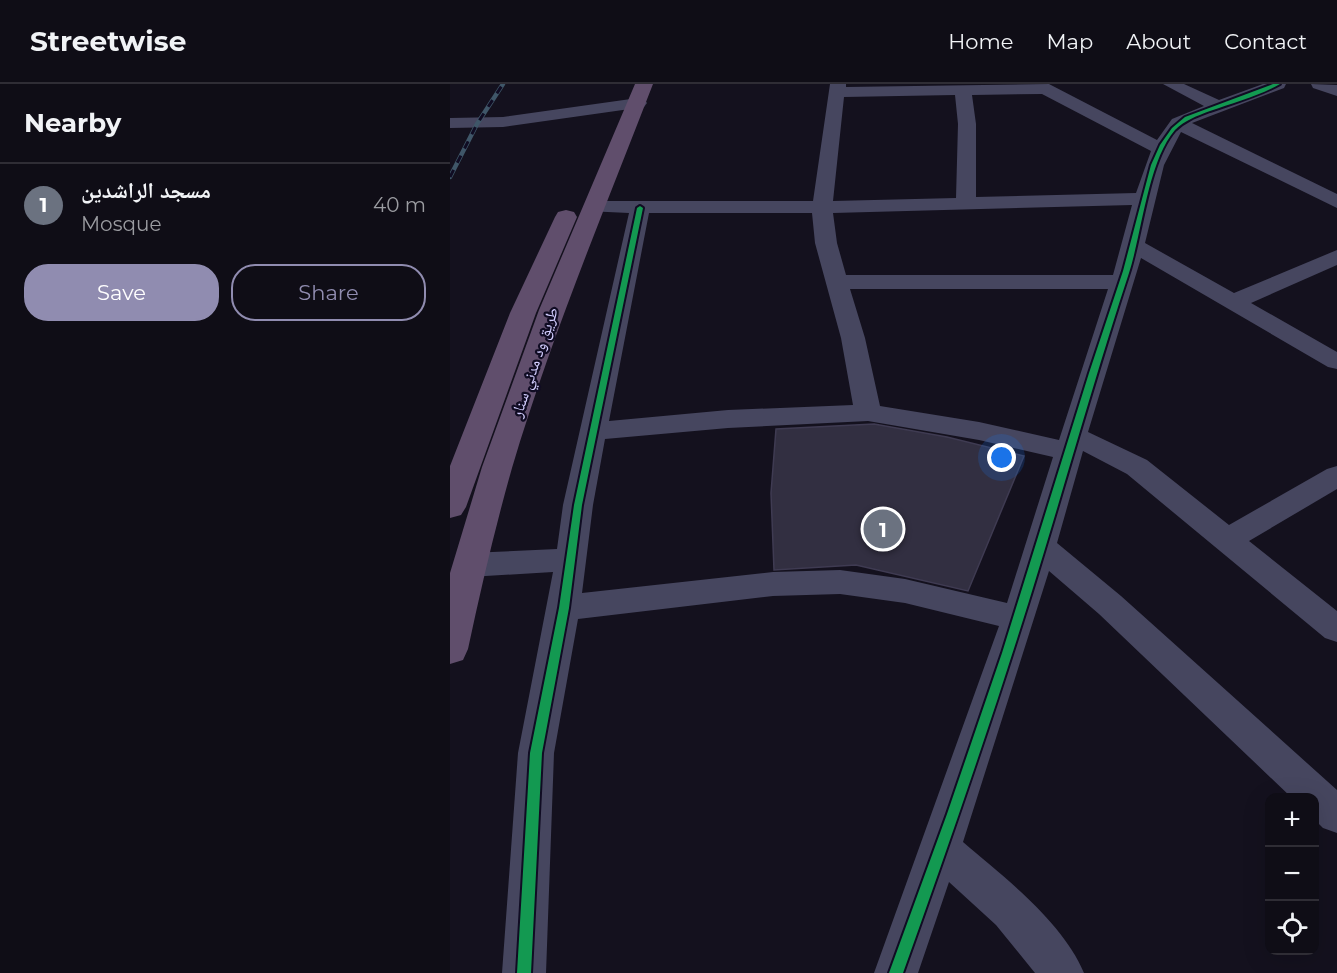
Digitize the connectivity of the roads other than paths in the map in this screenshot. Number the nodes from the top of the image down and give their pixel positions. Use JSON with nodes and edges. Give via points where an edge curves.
{"nodes":[{"id":1,"x":1171,"y":84,"type":"edge"},
{"id":2,"x":1278,"y":84,"type":"edge"},
{"id":3,"x":1319,"y":84,"type":"edge"},
{"id":4,"x":1041,"y":86,"type":"edge"},
{"id":5,"x":838,"y":88,"type":"edge"},
{"id":6,"x":963,"y":90,"type":"junction"},
{"id":7,"x":1337,"y":92,"type":"edge"},
{"id":8,"x":631,"y":94,"type":"edge"},
{"id":9,"x":1218,"y":106,"type":"junction"},
{"id":10,"x":450,"y":123,"type":"edge"},
{"id":11,"x":1178,"y":123,"type":"junction"},
{"id":12,"x":1160,"y":149,"type":"junction"},
{"id":13,"x":1146,"y":199,"type":"junction"},
{"id":14,"x":966,"y":202,"type":"junction"},
{"id":15,"x":1337,"y":202,"type":"edge"},
{"id":16,"x":593,"y":207,"type":"junction"},
{"id":17,"x":822,"y":207,"type":"junction"},
{"id":18,"x":640,"y":208,"type":"junction"},
{"id":19,"x":1135,"y":246,"type":"junction"},
{"id":20,"x":1337,"y":257,"type":"edge"},
{"id":21,"x":836,"y":282,"type":"junction"},
{"id":22,"x":1122,"y":282,"type":"junction"},
{"id":23,"x":1234,"y":302,"type":"junction"},
{"id":24,"x":1337,"y":362,"type":"edge"},
{"id":25,"x":868,"y":413,"type":"junction"},
{"id":26,"x":595,"y":431,"type":"junction"},
{"id":27,"x":1072,"y":443,"type":"junction"},
{"id":28,"x":1337,"y":476,"type":"edge"},
{"id":29,"x":450,"y":507,"type":"edge"},
{"id":30,"x":1227,"y":540,"type":"junction"},
{"id":31,"x":1041,"y":546,"type":"junction"},
{"id":32,"x":570,"y":560,"type":"junction"},
{"id":33,"x":469,"y":565,"type":"junction"},
{"id":34,"x":564,"y":608,"type":"junction"},
{"id":35,"x":1017,"y":618,"type":"junction"},
{"id":36,"x":1337,"y":628,"type":"edge"},
{"id":37,"x":450,"y":649,"type":"edge"},
{"id":38,"x":1337,"y":815,"type":"edge"},
{"id":39,"x":942,"y":850,"type":"junction"},
{"id":40,"x":524,"y":973,"type":"edge"},
{"id":41,"x":896,"y":973,"type":"edge"},
{"id":42,"x":1062,"y":973,"type":"edge"}],
"edges":[{"from":1,"to":9,"type":"street"},
{"from":2,"to":9,"type":"street"},
{"from":3,"to":7,"type":"street"},
{"from":4,"to":6,"type":"street"},
{"from":4,"to":12,"type":"street"},
{"from":5,"to":6,"type":"street"},
{"from":5,"to":17,"type":"street"},
{"from":6,"to":14,"type":"street","via":[[967,124]]},
{"from":8,"to":10,"type":"street","via":[[503,122]]},
{"from":8,"to":16,"type":"highway","name":"طريق ود مدني سنار"},
{"from":8,"to":29,"type":"highway","name":"طريق ود مدني سنار","via":[[523,313]]},
{"from":9,"to":11,"type":"street"},
{"from":11,"to":12,"type":"street"},
{"from":11,"to":15,"type":"street"},
{"from":12,"to":13,"type":"street"},
{"from":13,"to":14,"type":"street"},
{"from":13,"to":19,"type":"street"},
{"from":14,"to":17,"type":"street"},
{"from":16,"to":18,"type":"street"},
{"from":16,"to":33,"type":"highway","name":"طريق ود مدني سنار","via":[[497,467]]},
{"from":17,"to":18,"type":"street"},
{"from":17,"to":21,"type":"street"},
{"from":18,"to":26,"type":"street"},
{"from":19,"to":22,"type":"street"},
{"from":19,"to":23,"type":"street"},
{"from":20,"to":23,"type":"street"},
{"from":21,"to":22,"type":"street"},
{"from":21,"to":25,"type":"street","via":[[853,338]]},
{"from":22,"to":27,"type":"street"},
{"from":23,"to":24,"type":"street"},
{"from":25,"to":26,"type":"street","via":[[728,419]]},
{"from":25,"to":27,"type":"street"},
{"from":26,"to":32,"type":"street"},
{"from":27,"to":30,"type":"street","via":[[1137,468]]},
{"from":27,"to":31,"type":"street"},
{"from":28,"to":30,"type":"street"},
{"from":30,"to":36,"type":"street"},
{"from":31,"to":35,"type":"street"},
{"from":31,"to":38,"type":"street"},
{"from":32,"to":33,"type":"street"},
{"from":32,"to":34,"type":"street"},
{"from":33,"to":37,"type":"highway","name":"طريق ود مدني سنار"},
{"from":34,"to":35,"type":"street","via":[[773,584],[840,582],[904,591]]},
{"from":34,"to":40,"type":"street","via":[[536,753]]},
{"from":35,"to":39,"type":"street"},
{"from":39,"to":41,"type":"street"},
{"from":39,"to":42,"type":"street","via":[[1011,910]]}]}
